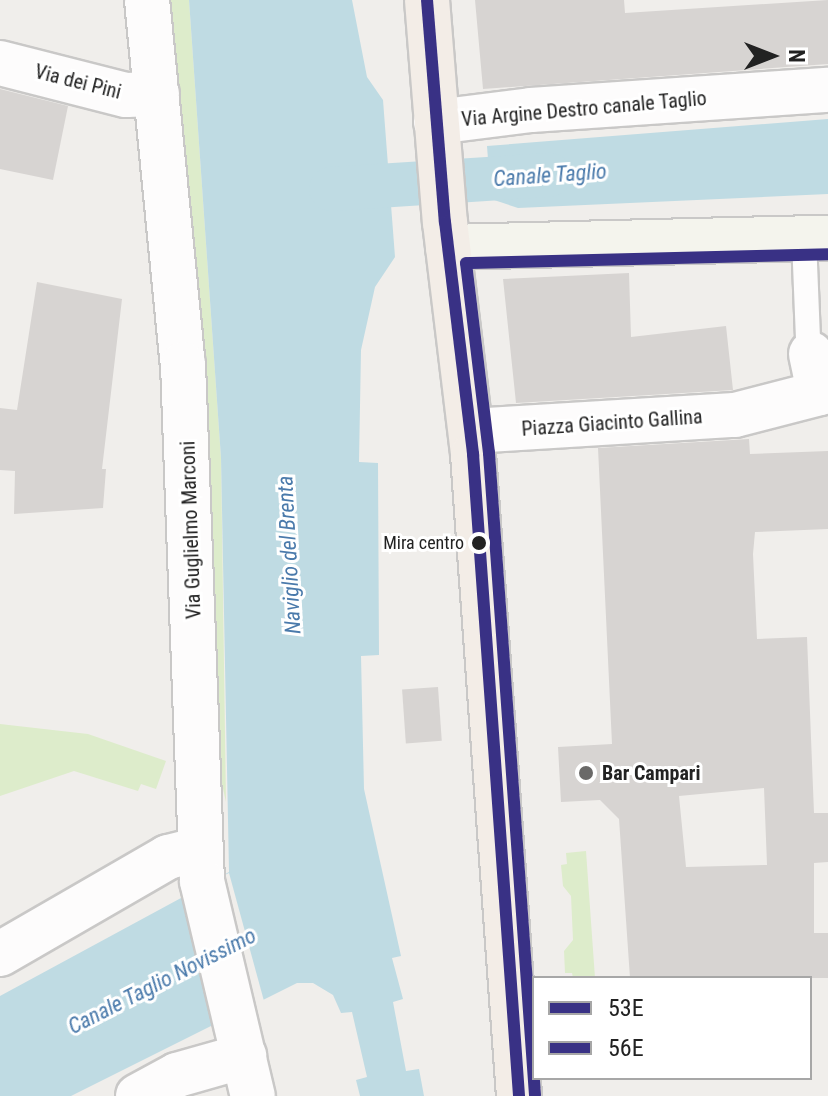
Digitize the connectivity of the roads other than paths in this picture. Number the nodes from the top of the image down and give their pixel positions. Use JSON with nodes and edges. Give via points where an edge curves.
{"nodes":[{"id":1,"x":147,"y":0,"type":"edge"},
{"id":2,"x":427,"y":0,"type":"edge"},
{"id":3,"x":0,"y":63,"type":"edge"},
{"id":4,"x":828,"y":90,"type":"edge"},
{"id":5,"x":157,"y":94,"type":"junction"},
{"id":6,"x":437,"y":128,"type":"junction"},
{"id":7,"x":447,"y":235,"type":"junction"},
{"id":8,"x":816,"y":238,"type":"edge"},
{"id":9,"x":816,"y":370,"type":"edge"},
{"id":10,"x":471,"y":431,"type":"junction"},
{"id":11,"x":200,"y":865,"type":"junction"},
{"id":12,"x":0,"y":954,"type":"edge"},
{"id":13,"x":245,"y":1056,"type":"edge"},
{"id":14,"x":138,"y":1096,"type":"edge"},
{"id":15,"x":519,"y":1096,"type":"edge"}],
"edges":[{"from":1,"to":5,"type":"street","name":"Via Guglielmo Marconi"},
{"from":2,"to":6,"type":"main road"},
{"from":3,"to":5,"type":"street","name":"Via dei Pini","via":[[126,95]]},
{"from":4,"to":6,"type":"street","name":"Via Argine Destro canale Taglio","via":[[531,110]]},
{"from":5,"to":11,"type":"street","name":"Via Guglielmo Marconi","via":[[191,503]]},
{"from":6,"to":7,"type":"main road"},
{"from":7,"to":8,"type":"main road"},
{"from":7,"to":10,"type":"main road"},
{"from":8,"to":9,"type":"lane"},
{"from":9,"to":10,"type":"street","name":"Piazza Giacinto Gallina","via":[[752,411],[589,427]]},
{"from":10,"to":15,"type":"main road"},
{"from":11,"to":12,"type":"street","via":[[168,857]]},
{"from":11,"to":13,"type":"street","name":"Via Guglielmo Marconi"},
{"from":13,"to":14,"type":"street","via":[[177,1075]]}]}
